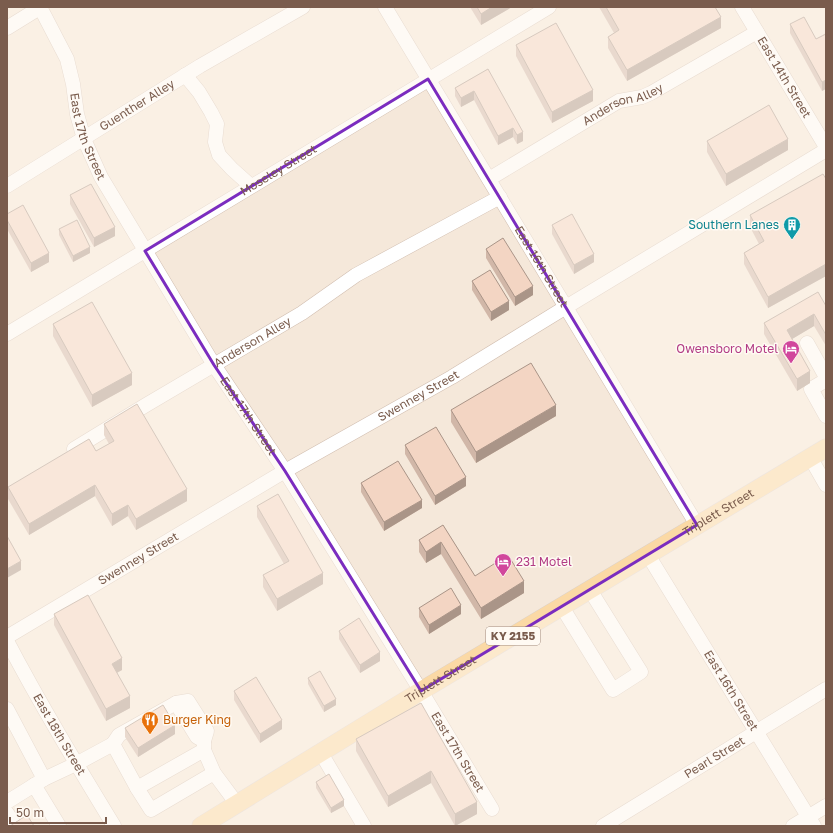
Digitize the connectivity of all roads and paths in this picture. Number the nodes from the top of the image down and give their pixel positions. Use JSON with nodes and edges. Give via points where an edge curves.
{"nodes":[{"id":1,"x":41,"y":7,"type":"edge"},
{"id":2,"x":303,"y":7,"type":"edge"},
{"id":3,"x":385,"y":7,"type":"edge"},
{"id":4,"x":549,"y":7,"type":"edge"},
{"id":5,"x":742,"y":7,"type":"edge"},
{"id":6,"x":7,"y":28,"type":"edge"},
{"id":7,"x":757,"y":32,"type":"junction"},
{"id":8,"x":185,"y":75,"type":"junction"},
{"id":9,"x":428,"y":79,"type":"junction"},
{"id":10,"x":84,"y":139,"type":"junction"},
{"id":11,"x":826,"y":149,"type":"edge"},
{"id":12,"x":490,"y":179,"type":"junction"},
{"id":13,"x":7,"y":186,"type":"edge"},
{"id":14,"x":251,"y":186,"type":"junction"},
{"id":15,"x":500,"y":197,"type":"junction"},
{"id":16,"x":145,"y":250,"type":"junction"},
{"id":17,"x":566,"y":307,"type":"junction"},
{"id":18,"x":7,"y":334,"type":"edge"},
{"id":19,"x":806,"y":343,"type":"dead end"},
{"id":20,"x":214,"y":365,"type":"junction"},
{"id":21,"x":826,"y":379,"type":"edge"},
{"id":22,"x":826,"y":416,"type":"edge"},
{"id":23,"x":826,"y":448,"type":"edge"},
{"id":24,"x":810,"y":457,"type":"junction"},
{"id":25,"x":60,"y":458,"type":"edge"},
{"id":26,"x":285,"y":471,"type":"junction"},
{"id":27,"x":826,"y":485,"type":"edge"},
{"id":28,"x":697,"y":526,"type":"junction"},
{"id":29,"x":648,"y":555,"type":"junction"},
{"id":30,"x":590,"y":590,"type":"junction"},
{"id":31,"x":562,"y":607,"type":"junction"},
{"id":32,"x":7,"y":637,"type":"edge"},
{"id":33,"x":7,"y":641,"type":"edge"},
{"id":34,"x":12,"y":665,"type":"edge"},
{"id":35,"x":826,"y":689,"type":"edge"},
{"id":36,"x":422,"y":691,"type":"junction"},
{"id":37,"x":7,"y":709,"type":"edge"},
{"id":38,"x":756,"y":732,"type":"junction"},
{"id":39,"x":113,"y":744,"type":"junction"},
{"id":40,"x":204,"y":745,"type":"junction"},
{"id":41,"x":321,"y":753,"type":"junction"},
{"id":42,"x":76,"y":764,"type":"junction"},
{"id":43,"x":214,"y":772,"type":"junction"},
{"id":44,"x":39,"y":782,"type":"junction"},
{"id":45,"x":137,"y":788,"type":"junction"},
{"id":46,"x":7,"y":802,"type":"edge"},
{"id":47,"x":237,"y":804,"type":"junction"},
{"id":48,"x":826,"y":806,"type":"edge"},
{"id":49,"x":492,"y":809,"type":"dead end"},
{"id":50,"x":7,"y":813,"type":"edge"},
{"id":51,"x":811,"y":821,"type":"edge"},
{"id":52,"x":15,"y":826,"type":"edge"},
{"id":53,"x":59,"y":826,"type":"edge"},
{"id":54,"x":114,"y":826,"type":"edge"},
{"id":55,"x":201,"y":826,"type":"edge"},
{"id":56,"x":364,"y":826,"type":"edge"},
{"id":57,"x":603,"y":826,"type":"edge"},
{"id":58,"x":793,"y":826,"type":"edge"}],
"edges":[{"from":1,"to":6,"type":"street"},
{"from":1,"to":10,"type":"street","name":"East 17th Street","via":[[67,58]]},
{"from":2,"to":8,"type":"street","name":"Guenther Alley"},
{"from":3,"to":9,"type":"street","name":"East 16th Street"},
{"from":4,"to":9,"type":"street","name":"Moseley Street"},
{"from":5,"to":7,"type":"street","name":"East 14th Street"},
{"from":7,"to":11,"type":"street","name":"East 14th Street"},
{"from":7,"to":12,"type":"street","name":"Anderson Alley","via":[[651,93],[619,101]]},
{"from":8,"to":10,"type":"street","name":"Guenther Alley"},
{"from":8,"to":14,"type":"street","name":"Guenther Alley","via":[[199,92],[217,124],[215,142],[219,156]]},
{"from":9,"to":12,"type":"street","name":"East 16th Street"},
{"from":9,"to":14,"type":"street","name":"Moseley Street"},
{"from":10,"to":13,"type":"street","name":"Guenther Alley"},
{"from":10,"to":16,"type":"street","name":"East 17th Street","via":[[101,177]]},
{"from":11,"to":17,"type":"street","name":"Swenney Street"},
{"from":12,"to":15,"type":"street","name":"East 16th Street"},
{"from":14,"to":16,"type":"street","name":"Moseley Street"},
{"from":15,"to":17,"type":"street","name":"East 16th Street"},
{"from":15,"to":20,"type":"street","name":"Anderson Alley","via":[[356,275],[302,312]]},
{"from":16,"to":18,"type":"street","name":"Moseley Street"},
{"from":16,"to":20,"type":"street","name":"East 17th Street"},
{"from":17,"to":26,"type":"street","name":"Swenney Street","via":[[452,377]]},
{"from":17,"to":28,"type":"street","name":"East 16th Street"},
{"from":19,"to":21,"type":"street"},
{"from":20,"to":25,"type":"street","name":"Anderson Alley"},
{"from":20,"to":26,"type":"street","name":"East 17th Street"},
{"from":21,"to":22,"type":"street","via":[[811,389]]},
{"from":23,"to":24,"type":"main road","name":"Triplett Street","number":"KY 2155"},
{"from":24,"to":27,"type":"street"},
{"from":24,"to":28,"type":"main road","name":"Triplett Street","number":"KY 2155"},
{"from":26,"to":32,"type":"street","name":"Swenney Street"},
{"from":26,"to":36,"type":"street","name":"East 17th Street"},
{"from":28,"to":29,"type":"main road","name":"Triplett Street","number":"KY 2155"},
{"from":29,"to":30,"type":"main road","name":"Triplett Street","number":"KY 2155"},
{"from":29,"to":38,"type":"street","name":"East 16th Street"},
{"from":30,"to":31,"type":"main road","name":"Triplett Street","number":"KY 2155"},
{"from":30,"to":31,"type":"street","via":[[641,672],[613,690]]},
{"from":31,"to":36,"type":"main road","name":"Triplett Street","number":"KY 2155"},
{"from":33,"to":34,"type":"street","name":"East 18th Street"},
{"from":34,"to":42,"type":"street","name":"East 18th Street"},
{"from":35,"to":38,"type":"street","name":"Pearl Street"},
{"from":36,"to":41,"type":"main road","name":"Triplett Street","number":"KY 2155"},
{"from":36,"to":49,"type":"street","name":"East 17th Street"},
{"from":37,"to":44,"type":"street"},
{"from":38,"to":51,"type":"street","name":"East 16th Street"},
{"from":38,"to":57,"type":"street","name":"Pearl Street"},
{"from":39,"to":40,"type":"street","via":[[119,735],[176,703]]},
{"from":39,"to":42,"type":"street"},
{"from":39,"to":45,"type":"street"},
{"from":40,"to":43,"type":"street"},
{"from":40,"to":45,"type":"street"},
{"from":41,"to":47,"type":"main road","name":"Triplett Street","number":"KY 2155"},
{"from":41,"to":56,"type":"street"},
{"from":42,"to":44,"type":"street"},
{"from":42,"to":54,"type":"street","name":"East 18th Street"},
{"from":43,"to":45,"type":"street","via":[[150,810]]},
{"from":43,"to":47,"type":"street"},
{"from":44,"to":46,"type":"street"},
{"from":44,"to":53,"type":"street"},
{"from":47,"to":55,"type":"main road","name":"Triplett Street","number":"KY 2155"},
{"from":48,"to":51,"type":"street"},
{"from":50,"to":52,"type":"street"},
{"from":51,"to":58,"type":"street"}]}
